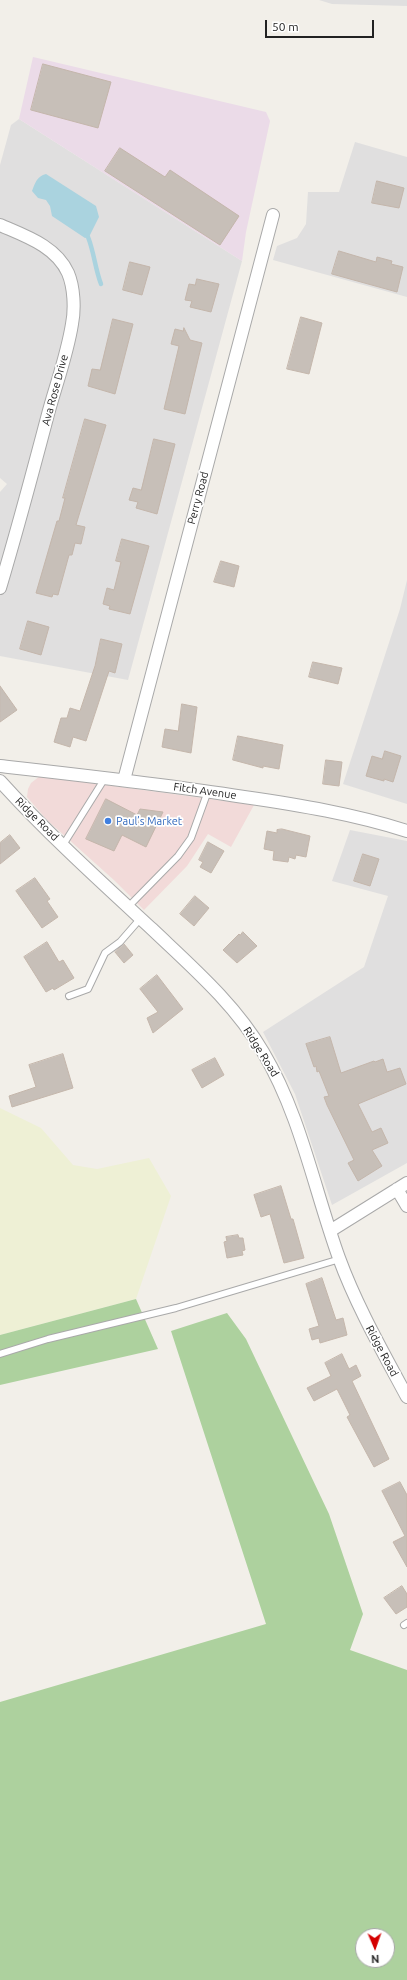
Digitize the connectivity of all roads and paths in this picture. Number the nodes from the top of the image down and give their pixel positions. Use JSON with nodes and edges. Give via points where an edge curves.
{"nodes":[{"id":1,"x":273,"y":215,"type":"dead end"},
{"id":2,"x":0,"y":226,"type":"edge"},
{"id":3,"x":0,"y":588,"type":"edge"},
{"id":4,"x":0,"y":766,"type":"edge"},
{"id":5,"x":105,"y":778,"type":"junction"},
{"id":6,"x":124,"y":780,"type":"junction"},
{"id":7,"x":0,"y":781,"type":"edge"},
{"id":8,"x":208,"y":791,"type":"junction"},
{"id":9,"x":407,"y":831,"type":"edge"},
{"id":10,"x":63,"y":845,"type":"junction"},
{"id":11,"x":128,"y":907,"type":"junction"},
{"id":12,"x":140,"y":919,"type":"junction"},
{"id":13,"x":69,"y":996,"type":"dead end"},
{"id":14,"x":402,"y":1186,"type":"edge"},
{"id":15,"x":407,"y":1206,"type":"edge"},
{"id":16,"x":330,"y":1231,"type":"junction"},
{"id":17,"x":340,"y":1259,"type":"junction"},
{"id":18,"x":0,"y":1354,"type":"edge"},
{"id":19,"x":407,"y":1397,"type":"edge"}],
"edges":[{"from":1,"to":6,"type":"street","name":"Perry Road"},
{"from":2,"to":3,"type":"street","name":"Ava Rose Drive","via":[[42,245],[56,255],[68,273],[74,308],[73,324]]},
{"from":4,"to":5,"type":"street","name":"Fitch Avenue"},
{"from":5,"to":6,"type":"street","name":"Fitch Avenue"},
{"from":5,"to":10,"type":"lane"},
{"from":6,"to":8,"type":"street","name":"Fitch Avenue"},
{"from":7,"to":10,"type":"street","name":"Ridge Road"},
{"from":8,"to":9,"type":"street","name":"Fitch Avenue","via":[[356,816]]},
{"from":8,"to":11,"type":"lane","via":[[192,838]]},
{"from":10,"to":11,"type":"street","name":"Ridge Road"},
{"from":11,"to":12,"type":"street","name":"Ridge Road"},
{"from":12,"to":13,"type":"lane","via":[[120,942],[105,952],[88,989]]},
{"from":12,"to":16,"type":"street","name":"Ridge Road","via":[[222,998],[262,1051],[290,1106]]},
{"from":14,"to":15,"type":"street"},
{"from":14,"to":16,"type":"street"},
{"from":16,"to":17,"type":"street","name":"Ridge Road"},
{"from":17,"to":18,"type":"lane","via":[[176,1308],[48,1339]]},
{"from":17,"to":19,"type":"street","name":"Ridge Road","via":[[356,1300]]}]}
